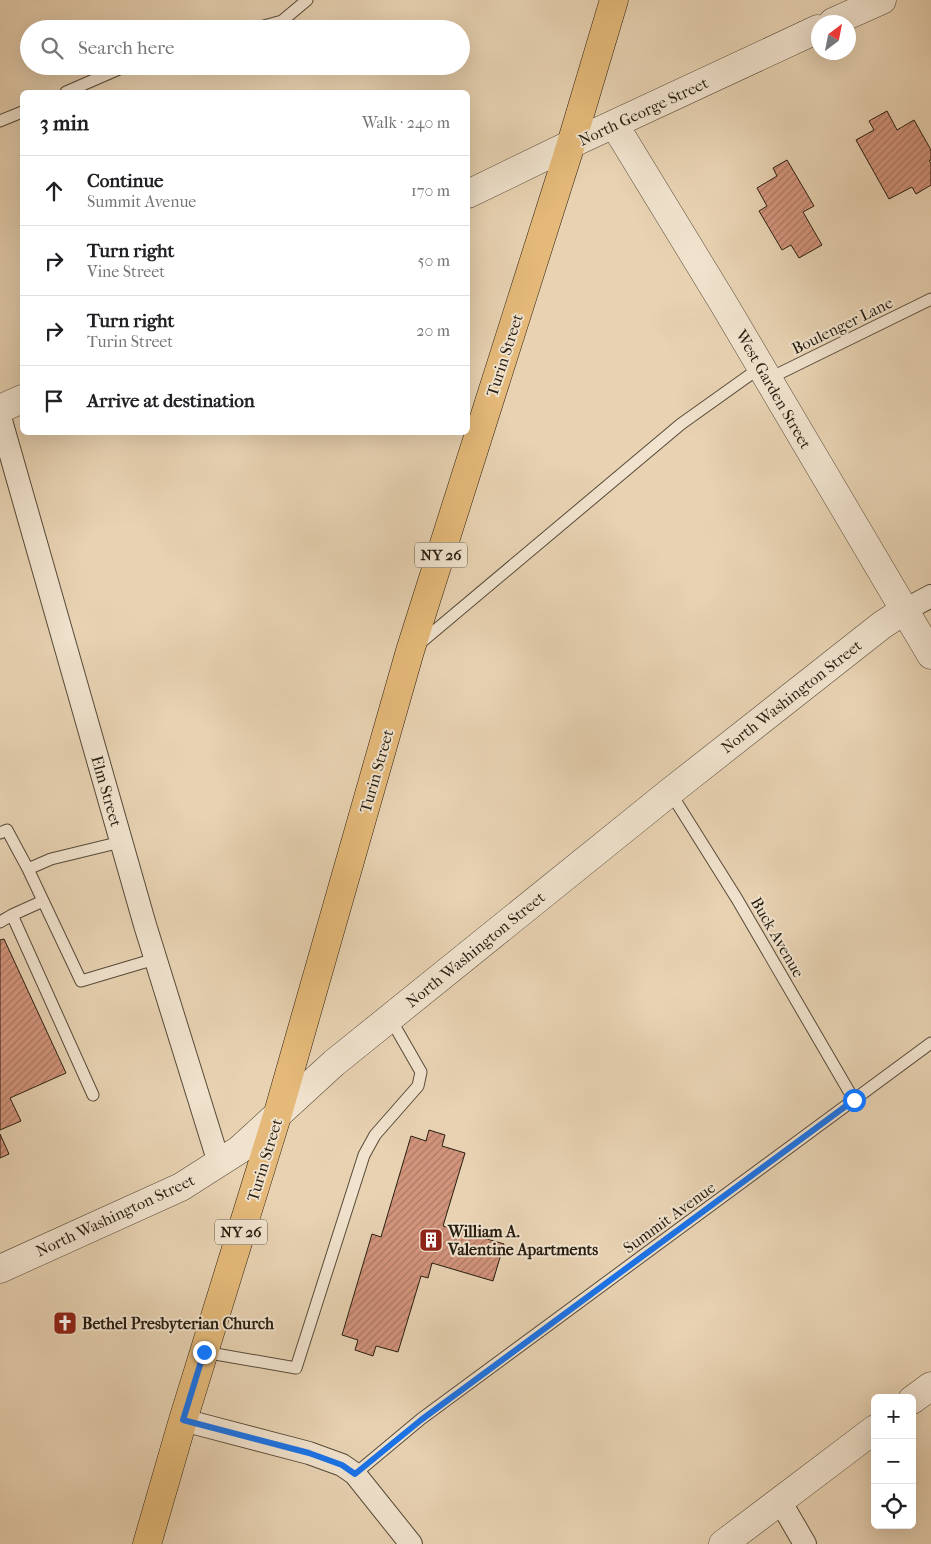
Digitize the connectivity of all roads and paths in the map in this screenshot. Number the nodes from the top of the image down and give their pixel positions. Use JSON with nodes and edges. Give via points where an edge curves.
{"nodes":[{"id":1,"x":307,"y":0,"type":"edge"},
{"id":2,"x":614,"y":0,"type":"edge"},
{"id":3,"x":882,"y":0,"type":"edge"},
{"id":4,"x":849,"y":15,"type":"edge"},
{"id":5,"x":283,"y":20,"type":"edge"},
{"id":6,"x":811,"y":32,"type":"edge"},
{"id":7,"x":105,"y":75,"type":"edge"},
{"id":8,"x":71,"y":90,"type":"edge"},
{"id":9,"x":20,"y":113,"type":"edge"},
{"id":10,"x":0,"y":122,"type":"edge"},
{"id":11,"x":614,"y":124,"type":"junction"},
{"id":12,"x":571,"y":144,"type":"junction"},
{"id":13,"x":470,"y":193,"type":"edge"},
{"id":14,"x":931,"y":299,"type":"edge"},
{"id":15,"x":765,"y":373,"type":"junction"},
{"id":16,"x":20,"y":400,"type":"edge"},
{"id":17,"x":0,"y":409,"type":"edge"},
{"id":18,"x":0,"y":417,"type":"edge"},
{"id":19,"x":931,"y":596,"type":"edge"},
{"id":20,"x":904,"y":610,"type":"junction"},
{"id":21,"x":410,"y":651,"type":"junction"},
{"id":22,"x":931,"y":655,"type":"edge"},
{"id":23,"x":670,"y":792,"type":"junction"},
{"id":24,"x":0,"y":833,"type":"edge"},
{"id":25,"x":121,"y":842,"type":"junction"},
{"id":26,"x":28,"y":870,"type":"junction"},
{"id":27,"x":43,"y":901,"type":"junction"},
{"id":28,"x":12,"y":915,"type":"junction"},
{"id":29,"x":0,"y":922,"type":"edge"},
{"id":30,"x":155,"y":959,"type":"junction"},
{"id":31,"x":390,"y":1018,"type":"junction"},
{"id":32,"x":931,"y":1043,"type":"edge"},
{"id":33,"x":93,"y":1095,"type":"dead end"},
{"id":34,"x":854,"y":1100,"type":"junction"},
{"id":35,"x":278,"y":1113,"type":"junction"},
{"id":36,"x":218,"y":1163,"type":"junction"},
{"id":37,"x":0,"y":1269,"type":"edge"},
{"id":38,"x":204,"y":1352,"type":"junction"},
{"id":39,"x":931,"y":1386,"type":"edge"},
{"id":40,"x":916,"y":1397,"type":"edge"},
{"id":41,"x":183,"y":1420,"type":"junction"},
{"id":42,"x":871,"y":1432,"type":"edge"},
{"id":43,"x":355,"y":1474,"type":"junction"},
{"id":44,"x":780,"y":1501,"type":"junction"},
{"id":45,"x":147,"y":1544,"type":"edge"},
{"id":46,"x":411,"y":1544,"type":"edge"},
{"id":47,"x":723,"y":1544,"type":"edge"},
{"id":48,"x":805,"y":1544,"type":"edge"}],
"edges":[{"from":1,"to":5,"type":"lane"},
{"from":2,"to":12,"type":"main road","name":"Turin Street","number":"NY 26"},
{"from":3,"to":4,"type":"street"},
{"from":6,"to":11,"type":"street","name":"North George Street"},
{"from":7,"to":8,"type":"lane"},
{"from":9,"to":10,"type":"lane"},
{"from":11,"to":12,"type":"street","name":"North George Street"},
{"from":11,"to":15,"type":"street","name":"West Garden Street"},
{"from":12,"to":13,"type":"street","name":"North George Street"},
{"from":12,"to":21,"type":"main road","name":"Turin Street","number":"NY 26"},
{"from":14,"to":15,"type":"lane","name":"Boulenger Lane"},
{"from":15,"to":20,"type":"street","name":"West Garden Street"},
{"from":15,"to":21,"type":"lane","name":"Boulenger Lane","via":[[681,424]]},
{"from":16,"to":17,"type":"street"},
{"from":18,"to":25,"type":"street","name":"Elm Street"},
{"from":19,"to":20,"type":"street","name":"North Washington Street"},
{"from":20,"to":22,"type":"street","name":"West Garden Street"},
{"from":20,"to":23,"type":"street","name":"North Washington Street"},
{"from":21,"to":35,"type":"main road","name":"Turin Street","number":"NY 26"},
{"from":23,"to":31,"type":"street","name":"North Washington Street"},
{"from":23,"to":34,"type":"lane","name":"Buck Avenue","via":[[737,899]]},
{"from":24,"to":26,"type":"lane","via":[[7,830]]},
{"from":25,"to":26,"type":"lane","via":[[51,859]]},
{"from":25,"to":30,"type":"street","name":"Elm Street"},
{"from":26,"to":27,"type":"lane"},
{"from":27,"to":28,"type":"lane"},
{"from":27,"to":30,"type":"lane","via":[[81,982]]},
{"from":28,"to":29,"type":"lane"},
{"from":28,"to":33,"type":"lane"},
{"from":30,"to":36,"type":"street","name":"Elm Street"},
{"from":31,"to":35,"type":"street","name":"North Washington Street"},
{"from":31,"to":38,"type":"lane","via":[[422,1072],[418,1086],[375,1135],[364,1155],[296,1368]]},
{"from":32,"to":34,"type":"lane","name":"Summit Avenue"},
{"from":34,"to":43,"type":"lane","name":"Summit Avenue","via":[[421,1420]]},
{"from":35,"to":36,"type":"street","name":"North Washington Street","via":[[239,1150]]},
{"from":35,"to":38,"type":"main road","name":"Turin Street","number":"NY 26"},
{"from":36,"to":37,"type":"street","name":"North Washington Street","via":[[181,1187]]},
{"from":38,"to":41,"type":"main road","name":"Turin Street","number":"NY 26"},
{"from":39,"to":40,"type":"street"},
{"from":41,"to":43,"type":"street","via":[[309,1453],[342,1465]]},
{"from":41,"to":45,"type":"main road","name":"Turin Street","number":"NY 26"},
{"from":42,"to":44,"type":"street"},
{"from":43,"to":46,"type":"street"},
{"from":44,"to":47,"type":"street"},
{"from":44,"to":48,"type":"street"}]}
